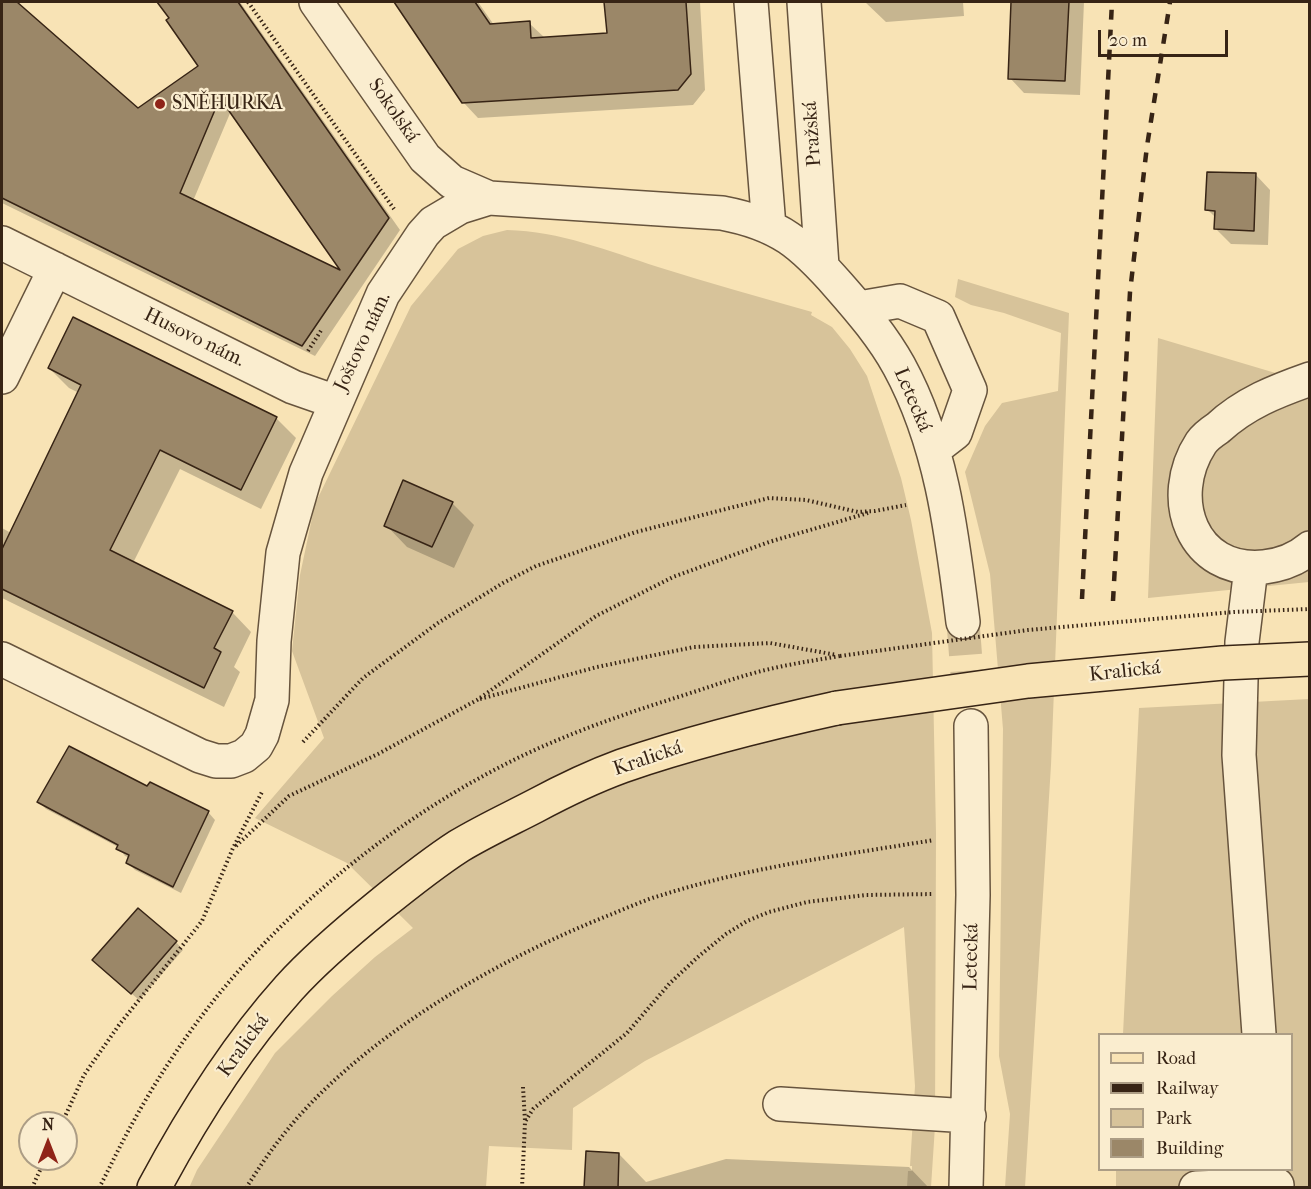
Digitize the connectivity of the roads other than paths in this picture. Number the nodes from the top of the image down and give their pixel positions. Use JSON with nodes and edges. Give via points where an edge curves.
{"nodes":[{"id":1,"x":316,"y":2,"type":"edge"},
{"id":2,"x":752,"y":2,"type":"edge"},
{"id":3,"x":804,"y":2,"type":"edge"},
{"id":4,"x":489,"y":198,"type":"junction"},
{"id":5,"x":769,"y":227,"type":"junction"},
{"id":6,"x":2,"y":243,"type":"edge"},
{"id":7,"x":822,"y":266,"type":"junction"},
{"id":8,"x":55,"y":269,"type":"junction"},
{"id":9,"x":859,"y":308,"type":"junction"},
{"id":10,"x":2,"y":377,"type":"edge"},
{"id":11,"x":1310,"y":379,"type":"edge"},
{"id":12,"x":336,"y":402,"type":"junction"},
{"id":13,"x":933,"y":450,"type":"junction"},
{"id":14,"x":1310,"y":548,"type":"edge"},
{"id":15,"x":1251,"y":568,"type":"junction"},
{"id":16,"x":963,"y":622,"type":"tunnel mouth"},
{"id":17,"x":2,"y":659,"type":"edge"},
{"id":18,"x":1310,"y":659,"type":"edge"},
{"id":19,"x":971,"y":726,"type":"tunnel mouth"},
{"id":20,"x":1259,"y":1033,"type":"edge"},
{"id":21,"x":780,"y":1104,"type":"dead end"},
{"id":22,"x":969,"y":1116,"type":"junction"},
{"id":23,"x":1277,"y":1181,"type":"edge"},
{"id":24,"x":154,"y":1188,"type":"edge"},
{"id":25,"x":966,"y":1188,"type":"edge"},
{"id":26,"x":1196,"y":1188,"type":"edge"}],
"edges":[{"from":1,"to":4,"type":"street","name":"Sokolská","via":[[425,158],[452,182]]},
{"from":2,"to":5,"type":"street"},
{"from":3,"to":7,"type":"street","name":"Pražská"},
{"from":4,"to":5,"type":"street","name":"Joštovo nám.","via":[[722,213]]},
{"from":4,"to":12,"type":"street","name":"Joštovo nám.","via":[[460,207],[423,234],[383,294]]},
{"from":5,"to":7,"type":"street","name":"Letecká","via":[[795,242]]},
{"from":6,"to":8,"type":"street","name":"Husovo nám."},
{"from":7,"to":9,"type":"street","name":"Letecká"},
{"from":8,"to":10,"type":"street"},
{"from":8,"to":12,"type":"street","name":"Husovo nám.","via":[[293,387]]},
{"from":9,"to":13,"type":"street","name":"Letecká","via":[[899,366]]},
{"from":9,"to":13,"type":"street","via":[[900,301],[938,317],[970,390],[955,433]]},
{"from":11,"to":15,"type":"street","via":[[1270,393],[1233,414],[1202,442],[1191,464],[1185,486],[1185,509],[1194,534],[1208,551],[1226,563]]},
{"from":12,"to":17,"type":"street","name":"Joštovo nám.","via":[[306,473],[283,553],[272,700],[256,746],[231,761],[200,756]]},
{"from":13,"to":16,"type":"street","name":"Letecká","via":[[945,498]]},
{"from":14,"to":15,"type":"street","via":[[1273,566]]},
{"from":15,"to":20,"type":"street","via":[[1242,642],[1239,755]]},
{"from":18,"to":24,"type":"main road","name":"Kralická","bridge":true,"via":[[1028,681],[837,708],[765,724],[621,767],[563,791],[459,847],[329,947],[251,1034],[209,1094]]},
{"from":19,"to":22,"type":"street","name":"Letecká"},
{"from":21,"to":22,"type":"street"},
{"from":22,"to":25,"type":"street","name":"Letecká"},
{"from":23,"to":26,"type":"street"}]}
